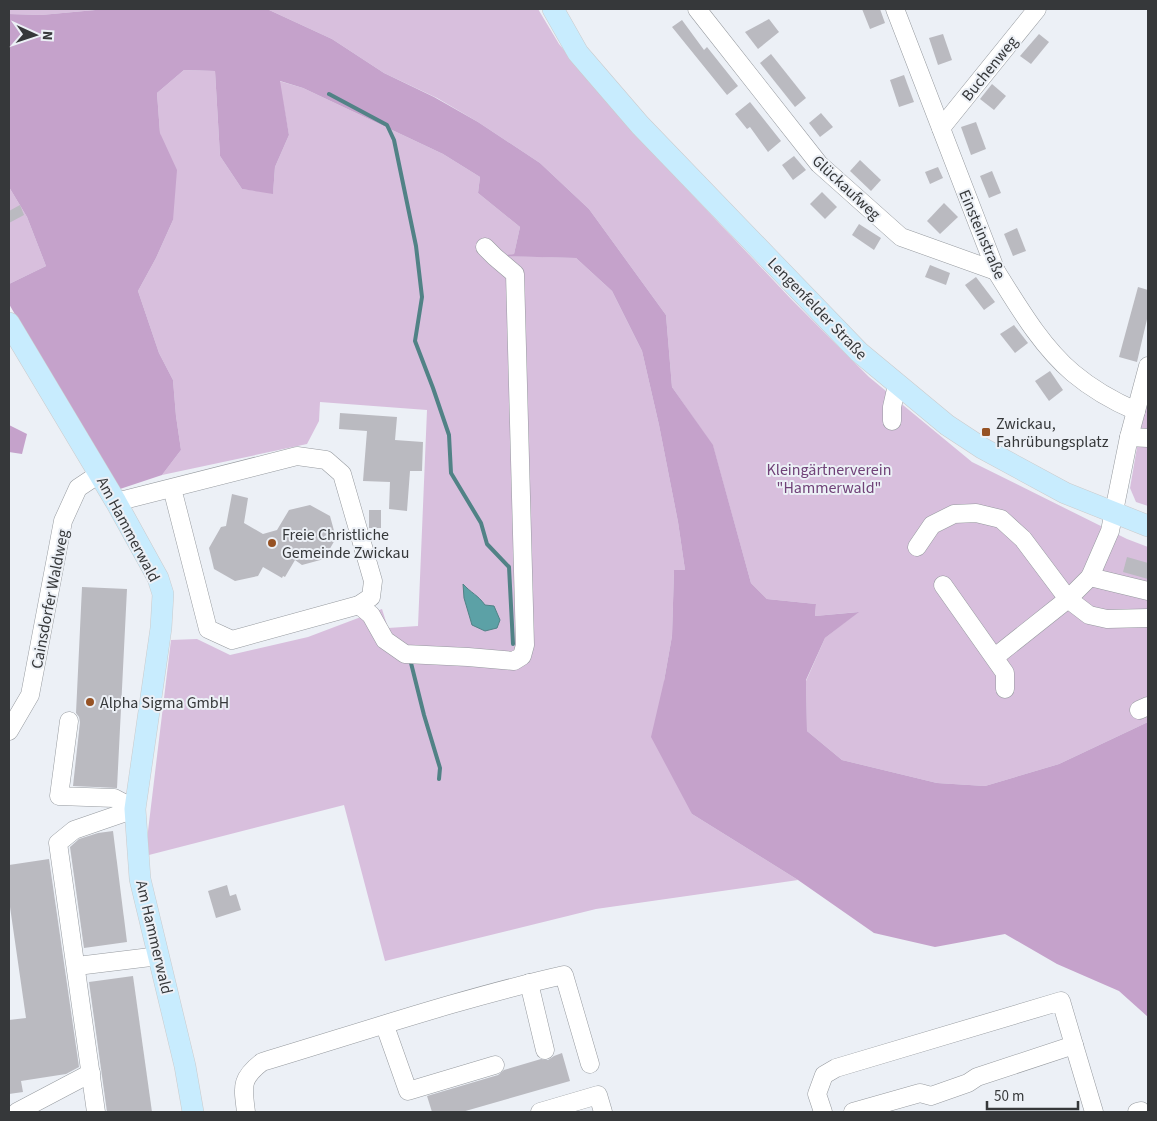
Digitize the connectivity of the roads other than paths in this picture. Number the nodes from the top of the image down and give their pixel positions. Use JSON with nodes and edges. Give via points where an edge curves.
{"nodes":[{"id":1,"x":553,"y":9,"type":"edge"},
{"id":2,"x":696,"y":9,"type":"edge"},
{"id":3,"x":895,"y":9,"type":"edge"},
{"id":4,"x":1038,"y":9,"type":"edge"},
{"id":5,"x":941,"y":128,"type":"junction"},
{"id":6,"x":485,"y":247,"type":"dead end"},
{"id":7,"x":996,"y":271,"type":"junction"},
{"id":8,"x":9,"y":323,"type":"edge"},
{"id":9,"x":1148,"y":366,"type":"edge"},
{"id":10,"x":897,"y":385,"type":"junction"},
{"id":11,"x":1136,"y":411,"type":"junction"},
{"id":12,"x":892,"y":421,"type":"dead end"},
{"id":13,"x":1130,"y":436,"type":"junction"},
{"id":14,"x":1148,"y":438,"type":"edge"},
{"id":15,"x":99,"y":474,"type":"junction"},
{"id":16,"x":172,"y":488,"type":"junction"},
{"id":17,"x":116,"y":502,"type":"junction"},
{"id":18,"x":1114,"y":513,"type":"junction"},
{"id":19,"x":1148,"y":526,"type":"edge"},
{"id":20,"x":917,"y":547,"type":"dead end"},
{"id":21,"x":1090,"y":577,"type":"junction"},
{"id":22,"x":943,"y":585,"type":"dead end"},
{"id":23,"x":1148,"y":591,"type":"edge"},
{"id":24,"x":1068,"y":598,"type":"junction"},
{"id":25,"x":359,"y":605,"type":"junction"},
{"id":26,"x":1148,"y":618,"type":"edge"},
{"id":27,"x":995,"y":657,"type":"junction"},
{"id":28,"x":1005,"y":689,"type":"dead end"},
{"id":29,"x":69,"y":721,"type":"dead end"},
{"id":30,"x":9,"y":731,"type":"edge"},
{"id":31,"x":135,"y":809,"type":"junction"},
{"id":32,"x":159,"y":956,"type":"junction"},
{"id":33,"x":77,"y":966,"type":"junction"},
{"id":34,"x":529,"y":983,"type":"junction"},
{"id":35,"x":385,"y":1026,"type":"junction"},
{"id":36,"x":1074,"y":1045,"type":"junction"},
{"id":37,"x":545,"y":1050,"type":"dead end"},
{"id":38,"x":590,"y":1064,"type":"dead end"},
{"id":39,"x":496,"y":1065,"type":"dead end"},
{"id":40,"x":91,"y":1074,"type":"junction"},
{"id":41,"x":17,"y":1112,"type":"edge"},
{"id":42,"x":96,"y":1112,"type":"edge"},
{"id":43,"x":193,"y":1112,"type":"edge"},
{"id":44,"x":246,"y":1112,"type":"edge"},
{"id":45,"x":540,"y":1112,"type":"edge"},
{"id":46,"x":603,"y":1112,"type":"edge"},
{"id":47,"x":822,"y":1112,"type":"edge"},
{"id":48,"x":853,"y":1112,"type":"edge"},
{"id":49,"x":1094,"y":1112,"type":"edge"}],
"edges":[{"from":1,"to":10,"type":"main road","name":"Lengenfelder Straße","via":[[578,53],[640,124],[859,352]]},
{"from":2,"to":7,"type":"street","name":"Glückaufweg","via":[[819,164],[901,237]]},
{"from":3,"to":5,"type":"street","name":"Einsteinstraße"},
{"from":4,"to":5,"type":"street","name":"Buchenweg"},
{"from":5,"to":7,"type":"street","name":"Einsteinstraße"},
{"from":6,"to":25,"type":"street","via":[[515,274],[525,645],[522,656],[514,662],[405,654],[385,640],[371,615]]},
{"from":7,"to":11,"type":"street","name":"Einsteinstraße","via":[[1050,350],[1071,372],[1100,393]]},
{"from":8,"to":15,"type":"main road","name":"Am Hammerwald"},
{"from":9,"to":11,"type":"street"},
{"from":10,"to":12,"type":"street"},
{"from":10,"to":18,"type":"main road","name":"Lengenfelder Straße","via":[[982,448],[1065,494]]},
{"from":11,"to":13,"type":"street"},
{"from":13,"to":14,"type":"street"},
{"from":13,"to":18,"type":"street"},
{"from":15,"to":17,"type":"main road","name":"Am Hammerwald"},
{"from":15,"to":30,"type":"street","name":"Cainsdorfer Waldweg","via":[[78,488],[64,521],[30,695]]},
{"from":16,"to":17,"type":"street"},
{"from":16,"to":25,"type":"street","via":[[208,629],[232,640]]},
{"from":16,"to":25,"type":"street","via":[[296,456],[326,460],[342,474],[373,581],[371,596]]},
{"from":17,"to":31,"type":"main road","name":"Am Hammerwald","via":[[158,578],[162,594],[161,628]]},
{"from":18,"to":19,"type":"main road","name":"Lengenfelder Straße"},
{"from":18,"to":21,"type":"street","via":[[1110,531]]},
{"from":20,"to":24,"type":"street","via":[[932,525],[954,514],[976,513],[1001,519],[1023,539]]},
{"from":21,"to":23,"type":"street"},
{"from":21,"to":24,"type":"street"},
{"from":22,"to":27,"type":"street"},
{"from":24,"to":26,"type":"street","via":[[1089,615],[1107,619]]},
{"from":24,"to":27,"type":"street"},
{"from":27,"to":28,"type":"street","via":[[1005,673]]},
{"from":29,"to":31,"type":"street","via":[[59,796],[114,798]]},
{"from":31,"to":32,"type":"main road","name":"Am Hammerwald","via":[[140,879]]},
{"from":31,"to":33,"type":"street","via":[[74,830],[58,843]]},
{"from":32,"to":33,"type":"street"},
{"from":32,"to":43,"type":"main road","name":"Am Hammerwald"},
{"from":33,"to":40,"type":"street"},
{"from":34,"to":35,"type":"street"},
{"from":34,"to":37,"type":"street"},
{"from":34,"to":38,"type":"street","via":[[564,975]]},
{"from":35,"to":39,"type":"street","via":[[408,1091]]},
{"from":35,"to":44,"type":"street","via":[[262,1062],[250,1071],[243,1086]]},
{"from":36,"to":47,"type":"street","via":[[1060,1001],[836,1068],[824,1075],[817,1094]]},
{"from":36,"to":48,"type":"street","via":[[931,1096],[920,1094]]},
{"from":36,"to":49,"type":"street"},
{"from":40,"to":41,"type":"street"},
{"from":40,"to":42,"type":"street"},
{"from":45,"to":46,"type":"street","via":[[598,1095]]}]}
